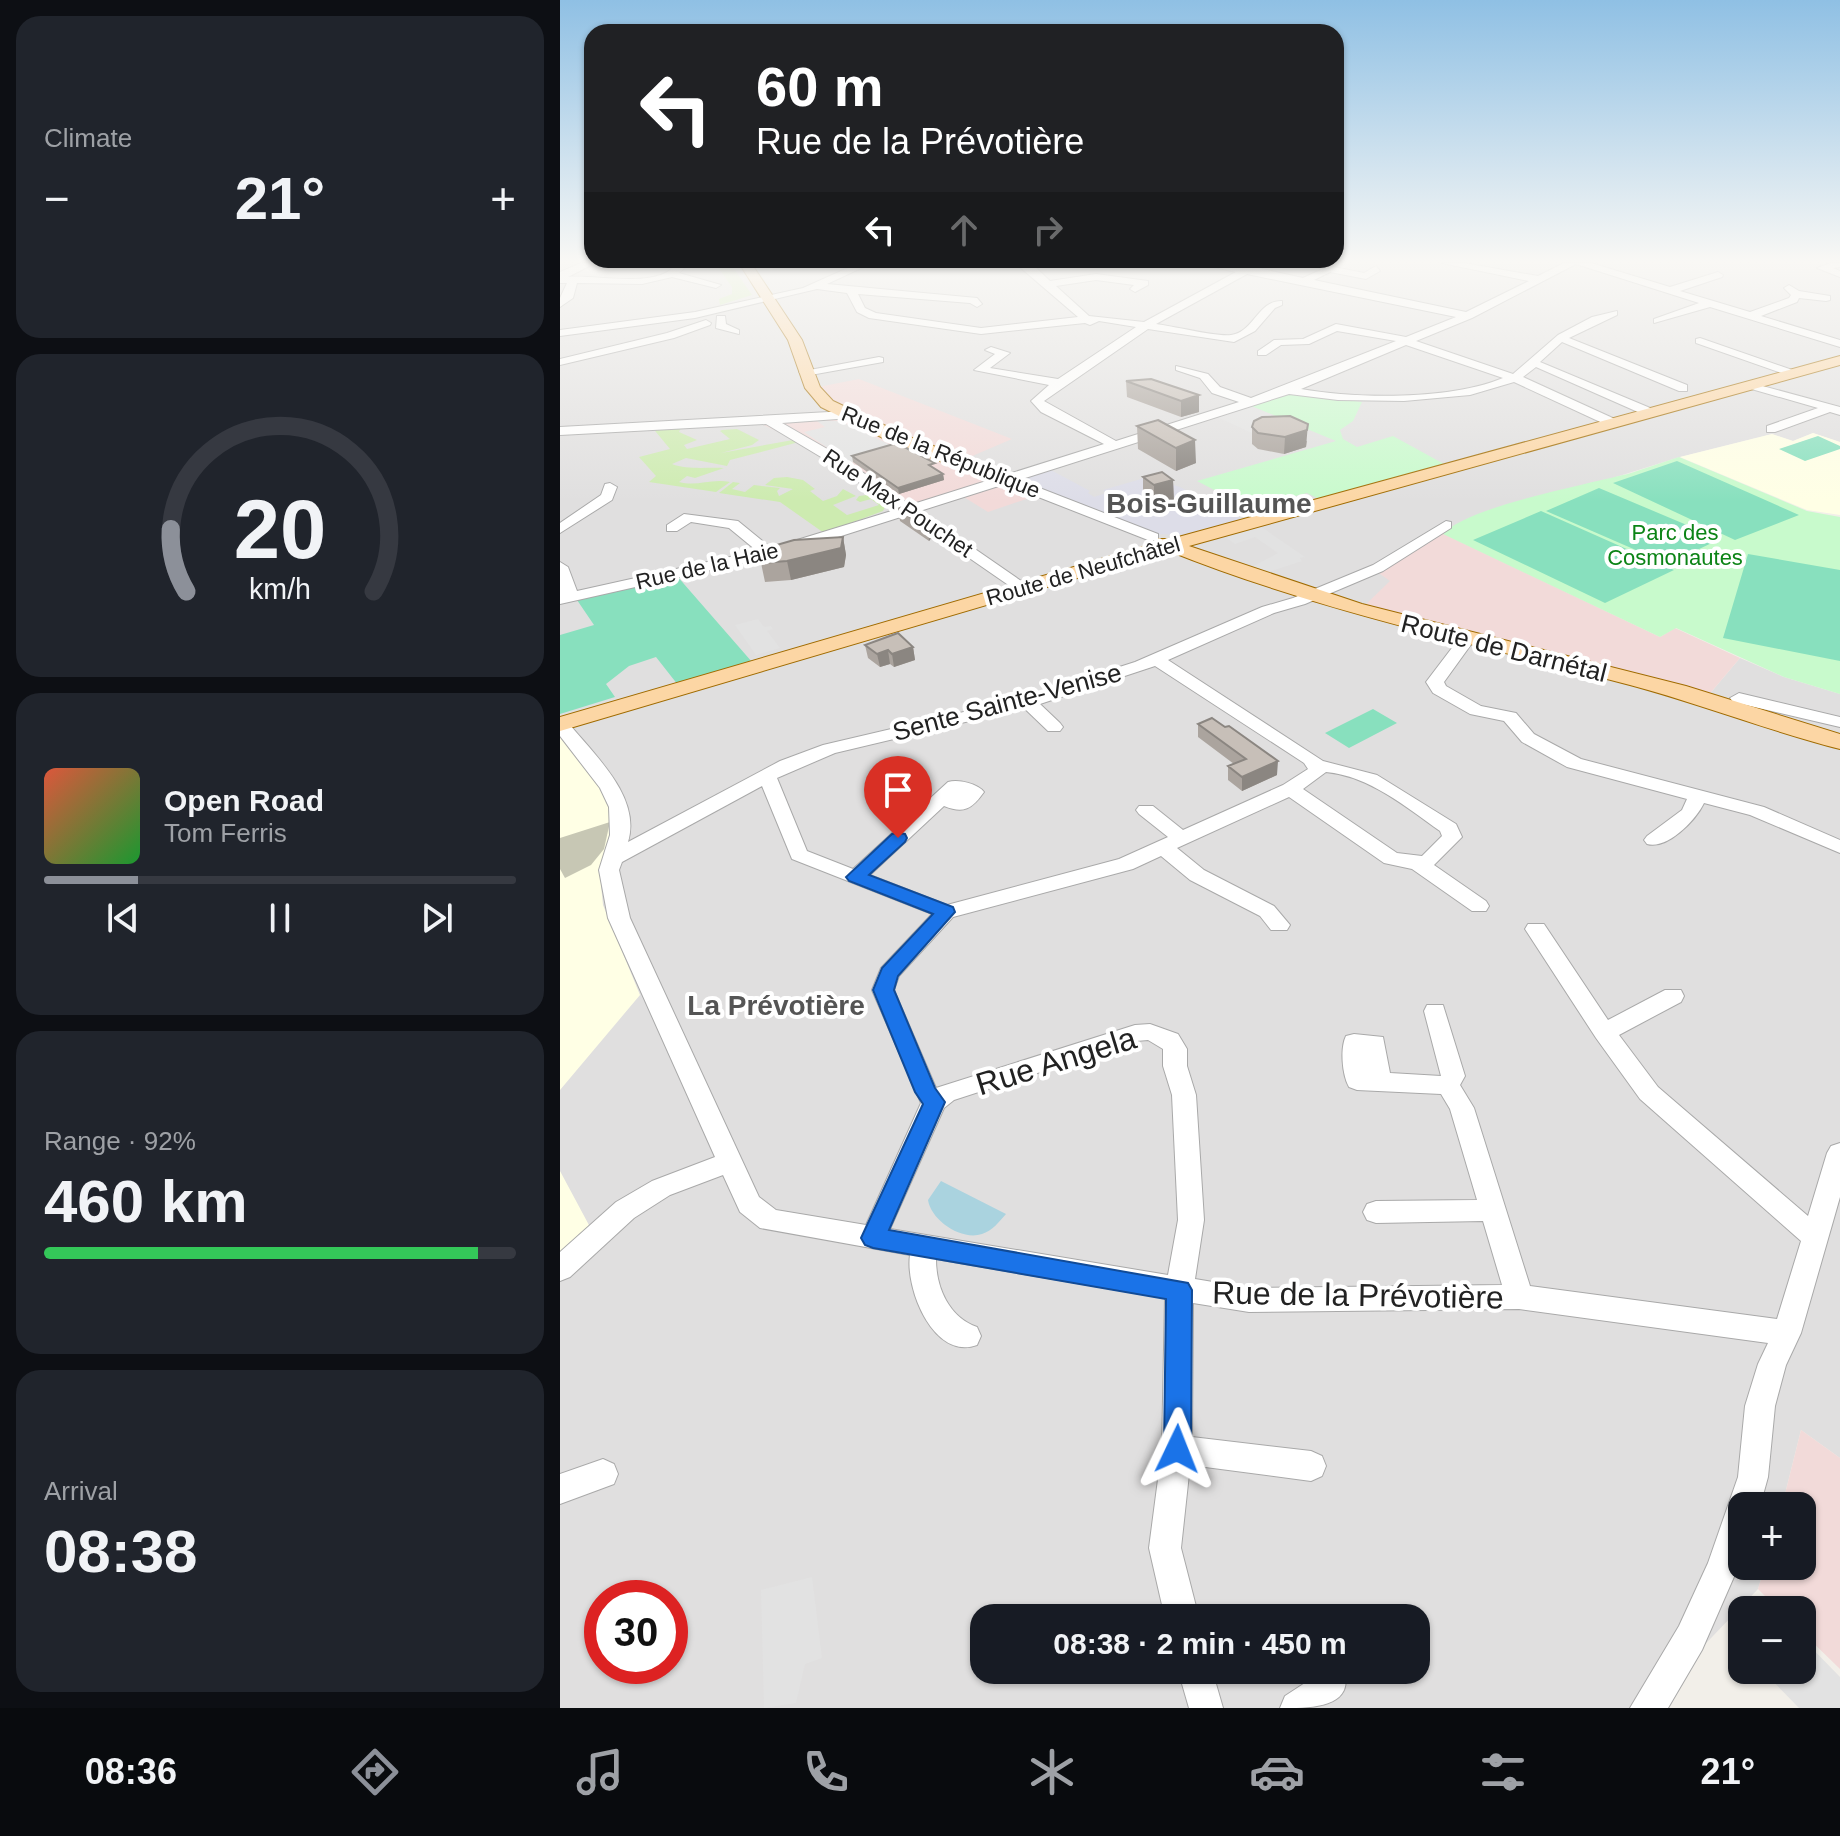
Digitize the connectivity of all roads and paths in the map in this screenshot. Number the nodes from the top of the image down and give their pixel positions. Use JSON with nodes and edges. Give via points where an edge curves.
{"nodes":[{"id":1,"x":642,"y":343,"type":"edge"},
{"id":2,"x":796,"y":343,"type":"edge"},
{"id":3,"x":1007,"y":343,"type":"edge"},
{"id":4,"x":1122,"y":343,"type":"edge"},
{"id":5,"x":1227,"y":343,"type":"edge"},
{"id":6,"x":1277,"y":343,"type":"edge"},
{"id":7,"x":1407,"y":343,"type":"edge"},
{"id":8,"x":1415,"y":343,"type":"edge"},
{"id":9,"x":1556,"y":343,"type":"edge"},
{"id":10,"x":1572,"y":343,"type":"edge"},
{"id":11,"x":1705,"y":343,"type":"edge"},
{"id":12,"x":1016,"y":345,"type":"dead end"},
{"id":13,"x":991,"y":350,"type":"dead end"},
{"id":14,"x":1213,"y":350,"type":"dead end"},
{"id":15,"x":1262,"y":353,"type":"dead end"},
{"id":16,"x":879,"y":360,"type":"dead end"},
{"id":17,"x":1840,"y":360,"type":"edge"},
{"id":18,"x":560,"y":362,"type":"edge"},
{"id":19,"x":1540,"y":365,"type":"dead end"},
{"id":20,"x":1180,"y":368,"type":"dead end"},
{"id":21,"x":805,"y":372,"type":"junction"},
{"id":22,"x":1794,"y":374,"type":"junction"},
{"id":23,"x":1059,"y":383,"type":"junction"},
{"id":24,"x":1512,"y":385,"type":"junction"},
{"id":25,"x":1752,"y":385,"type":"junction"},
{"id":26,"x":1683,"y":388,"type":"dead end"},
{"id":27,"x":1289,"y":390,"type":"junction"},
{"id":28,"x":1523,"y":397,"type":"dead end"},
{"id":29,"x":1251,"y":402,"type":"junction"},
{"id":30,"x":1835,"y":410,"type":"edge"},
{"id":31,"x":1651,"y":413,"type":"junction"},
{"id":32,"x":847,"y":415,"type":"junction"},
{"id":33,"x":771,"y":422,"type":"junction"},
{"id":34,"x":1613,"y":423,"type":"junction"},
{"id":35,"x":604,"y":426,"type":"junction"},
{"id":36,"x":1595,"y":428,"type":"junction"},
{"id":37,"x":1771,"y":429,"type":"dead end"},
{"id":38,"x":560,"y":431,"type":"edge"},
{"id":39,"x":607,"y":442,"type":"dead end"},
{"id":40,"x":1113,"y":444,"type":"junction"},
{"id":41,"x":1004,"y":479,"type":"junction"},
{"id":42,"x":610,"y":487,"type":"dead end"},
{"id":43,"x":906,"y":510,"type":"junction"},
{"id":44,"x":1446,"y":525,"type":"dead end"},
{"id":45,"x":672,"y":528,"type":"dead end"},
{"id":46,"x":560,"y":529,"type":"edge"},
{"id":47,"x":1162,"y":541,"type":"junction"},
{"id":48,"x":768,"y":553,"type":"junction"},
{"id":49,"x":560,"y":567,"type":"edge"},
{"id":50,"x":1022,"y":588,"type":"junction"},
{"id":51,"x":1309,"y":596,"type":"junction"},
{"id":52,"x":565,"y":597,"type":"edge"},
{"id":53,"x":1467,"y":639,"type":"junction"},
{"id":54,"x":1149,"y":663,"type":"junction"},
{"id":55,"x":1739,"y":698,"type":"dead end"},
{"id":56,"x":1028,"y":702,"type":"junction"},
{"id":57,"x":1840,"y":722,"type":"edge"},
{"id":58,"x":560,"y":724,"type":"edge"},
{"id":59,"x":1054,"y":727,"type":"dead end"},
{"id":60,"x":1840,"y":742,"type":"edge"},
{"id":61,"x":1318,"y":766,"type":"junction"},
{"id":62,"x":767,"y":776,"type":"junction"},
{"id":63,"x":1290,"y":789,"type":"junction"},
{"id":64,"x":1699,"y":794,"type":"junction"},
{"id":65,"x":941,"y":799,"type":"dead end"},
{"id":66,"x":1146,"y":810,"type":"dead end"},
{"id":67,"x":1654,"y":840,"type":"dead end"},
{"id":68,"x":1173,"y":844,"type":"junction"},
{"id":69,"x":1840,"y":847,"type":"edge"},
{"id":70,"x":612,"y":859,"type":"junction"},
{"id":71,"x":1418,"y":863,"type":"junction"},
{"id":72,"x":856,"y":877,"type":"junction"},
{"id":73,"x":1479,"y":906,"type":"dead end"},
{"id":74,"x":946,"y":912,"type":"junction"},
{"id":75,"x":1279,"y":925,"type":"dead end"},
{"id":76,"x":1536,"y":929,"type":"dead end"},
{"id":77,"x":1673,"y":996,"type":"dead end"},
{"id":78,"x":1435,"y":1011,"type":"dead end"},
{"id":79,"x":1604,"y":1032,"type":"junction"},
{"id":80,"x":1379,"y":1082,"type":"dead end"},
{"id":81,"x":1448,"y":1085,"type":"junction"},
{"id":82,"x":934,"y":1102,"type":"junction"},
{"id":83,"x":1840,"y":1153,"type":"edge"},
{"id":84,"x":731,"y":1162,"type":"junction"},
{"id":85,"x":1492,"y":1210,"type":"junction"},
{"id":86,"x":1376,"y":1212,"type":"dead end"},
{"id":87,"x":861,"y":1236,"type":"junction"},
{"id":88,"x":1816,"y":1238,"type":"junction"},
{"id":89,"x":925,"y":1246,"type":"junction"},
{"id":90,"x":560,"y":1269,"type":"edge"},
{"id":91,"x":1179,"y":1290,"type":"junction"},
{"id":92,"x":1519,"y":1297,"type":"junction"},
{"id":93,"x":1787,"y":1333,"type":"junction"},
{"id":94,"x":967,"y":1336,"type":"dead end"},
{"id":95,"x":1177,"y":1449,"type":"junction"},
{"id":96,"x":1311,"y":1466,"type":"dead end"},
{"id":97,"x":603,"y":1474,"type":"dead end"},
{"id":98,"x":560,"y":1489,"type":"edge"},
{"id":99,"x":1748,"y":1492,"type":"edge"},
{"id":100,"x":1728,"y":1557,"type":"edge"},
{"id":101,"x":1179,"y":1604,"type":"edge"},
{"id":102,"x":1199,"y":1684,"type":"edge"},
{"id":103,"x":1329,"y":1684,"type":"edge"},
{"id":104,"x":1206,"y":1708,"type":"edge"},
{"id":105,"x":1297,"y":1708,"type":"edge"},
{"id":106,"x":1647,"y":1708,"type":"edge"}],
"edges":[{"from":1,"to":18,"type":"street"},
{"from":2,"to":21,"type":"main road","name":"Rue de la République"},
{"from":3,"to":12,"type":"street"},
{"from":4,"to":23,"type":"street"},
{"from":5,"to":14,"type":"street"},
{"from":6,"to":15,"type":"street"},
{"from":7,"to":27,"type":"street","name":"Rue de la Haie"},
{"from":8,"to":24,"type":"street"},
{"from":9,"to":24,"type":"street"},
{"from":10,"to":26,"type":"street"},
{"from":11,"to":22,"type":"street"},
{"from":13,"to":23,"type":"street","via":[[1004,353],[980,370]]},
{"from":16,"to":21,"type":"street"},
{"from":17,"to":22,"type":"main road","name":"Route de Neufchâtel"},
{"from":19,"to":31,"type":"street"},
{"from":20,"to":29,"type":"street","via":[[1204,376],[1216,390]]},
{"from":21,"to":32,"type":"main road","name":"Rue de la République","via":[[821,398]]},
{"from":22,"to":25,"type":"main road","name":"Route de Neufchâtel"},
{"from":23,"to":40,"type":"street","via":[[1037,401]]},
{"from":24,"to":27,"type":"street","via":[[1412,397],[1351,398]]},
{"from":24,"to":34,"type":"street"},
{"from":25,"to":30,"type":"street"},
{"from":25,"to":31,"type":"main road","name":"Route de Neufchâtel"},
{"from":27,"to":29,"type":"street","name":"Rue de la Haie"},
{"from":28,"to":36,"type":"street"},
{"from":29,"to":40,"type":"street","name":"Rue de la Haie"},
{"from":30,"to":37,"type":"street"},
{"from":31,"to":34,"type":"main road","name":"Route de Neufchâtel"},
{"from":32,"to":33,"type":"street"},
{"from":32,"to":41,"type":"main road","name":"Rue de la République"},
{"from":33,"to":35,"type":"street"},
{"from":33,"to":43,"type":"street","name":"Rue Max Pouchet"},
{"from":34,"to":36,"type":"main road","name":"Route de Neufchâtel"},
{"from":35,"to":38,"type":"street"},
{"from":35,"to":39,"type":"street"},
{"from":36,"to":47,"type":"main road","name":"Route de Neufchâtel"},
{"from":40,"to":41,"type":"street","name":"Rue de la Haie"},
{"from":41,"to":43,"type":"street","name":"Rue de la Haie"},
{"from":41,"to":47,"type":"street","name":"Rue de la République"},
{"from":42,"to":46,"type":"street","via":[[607,497]]},
{"from":43,"to":48,"type":"street","name":"Rue de la Haie"},
{"from":43,"to":50,"type":"street","name":"Rue Max Pouchet"},
{"from":44,"to":51,"type":"street","name":"Sente Sainte-Venise","via":[[1378,568]]},
{"from":45,"to":48,"type":"street","via":[[689,517],[733,524]]},
{"from":47,"to":50,"type":"main road","name":"Route de Neufchâtel"},
{"from":47,"to":51,"type":"main road","name":"Route de Darnétal"},
{"from":48,"to":52,"type":"street","name":"Rue de la Haie"},
{"from":49,"to":52,"type":"street"},
{"from":50,"to":58,"type":"main road","name":"Route de Neufchâtel"},
{"from":51,"to":53,"type":"main road","name":"Route de Darnétal"},
{"from":51,"to":54,"type":"street","name":"Sente Sainte-Venise"},
{"from":53,"to":60,"type":"main road","name":"Route de Darnétal","via":[[1677,691]]},
{"from":53,"to":64,"type":"street","via":[[1435,682],[1439,689],[1476,710],[1510,717],[1528,738],[1574,763]]},
{"from":54,"to":56,"type":"street","name":"Sente Sainte-Venise"},
{"from":54,"to":61,"type":"street"},
{"from":55,"to":57,"type":"street"},
{"from":56,"to":59,"type":"street"},
{"from":56,"to":62,"type":"street","name":"Sente Sainte-Venise","via":[[829,749]]},
{"from":58,"to":70,"type":"street","name":"Rue de la Prévotière","via":[[619,807],[620,835]]},
{"from":61,"to":63,"type":"street","via":[[1310,779]]},
{"from":61,"to":71,"type":"street","via":[[1377,781],[1449,828],[1452,837],[1429,860]]},
{"from":62,"to":70,"type":"street","name":"Sente Sainte-Venise"},
{"from":62,"to":72,"type":"street","via":[[795,850]]},
{"from":63,"to":68,"type":"street"},
{"from":63,"to":71,"type":"street","via":[[1391,859]]},
{"from":64,"to":67,"type":"street","via":[[1690,813]]},
{"from":64,"to":69,"type":"street","via":[[1757,811]]},
{"from":65,"to":72,"type":"street"},
{"from":66,"to":68,"type":"street"},
{"from":68,"to":74,"type":"street","via":[[1126,864]]},
{"from":68,"to":75,"type":"street","via":[[1197,875],[1267,911]]},
{"from":70,"to":84,"type":"street","name":"Rue de la Prévotière","via":[[609,870],[619,918]]},
{"from":71,"to":73,"type":"street"},
{"from":72,"to":74,"type":"street"},
{"from":74,"to":82,"type":"street","via":[[889,973],[883,990]]},
{"from":76,"to":79,"type":"street"},
{"from":77,"to":79,"type":"street"},
{"from":78,"to":81,"type":"street","via":[[1453,1076]]},
{"from":79,"to":88,"type":"street","via":[[1649,1093]]},
{"from":80,"to":81,"type":"street"},
{"from":81,"to":85,"type":"street","via":[[1462,1108]]},
{"from":82,"to":87,"type":"street"},
{"from":82,"to":91,"type":"street","name":"Rue Angela","via":[[1135,1033],[1170,1040],[1184,1095],[1191,1220]]},
{"from":83,"to":88,"type":"street"},
{"from":84,"to":87,"type":"street","name":"Rue de la Prévotière","via":[[749,1204],[769,1220]]},
{"from":84,"to":90,"type":"street","via":[[625,1210]]},
{"from":85,"to":86,"type":"street"},
{"from":85,"to":92,"type":"street"},
{"from":87,"to":89,"type":"street","name":"Rue de la Prévotière"},
{"from":88,"to":93,"type":"street"},
{"from":89,"to":91,"type":"street","name":"Rue de la Prévotière"},
{"from":89,"to":94,"type":"street","via":[[920,1272],[936,1312],[956,1335]]},
{"from":91,"to":92,"type":"street","name":"Rue de la Prévotière","via":[[1249,1300]]},
{"from":91,"to":95,"type":"street"},
{"from":92,"to":93,"type":"street","name":"Rue de la Prévotière"},
{"from":93,"to":99,"type":"street","via":[[1760,1406]]},
{"from":95,"to":96,"type":"street"},
{"from":95,"to":101,"type":"street","via":[[1165,1548]]},
{"from":97,"to":98,"type":"street"},
{"from":100,"to":106,"type":"street","via":[[1676,1667]]},
{"from":102,"to":104,"type":"street"},
{"from":103,"to":105,"type":"street"}]}
